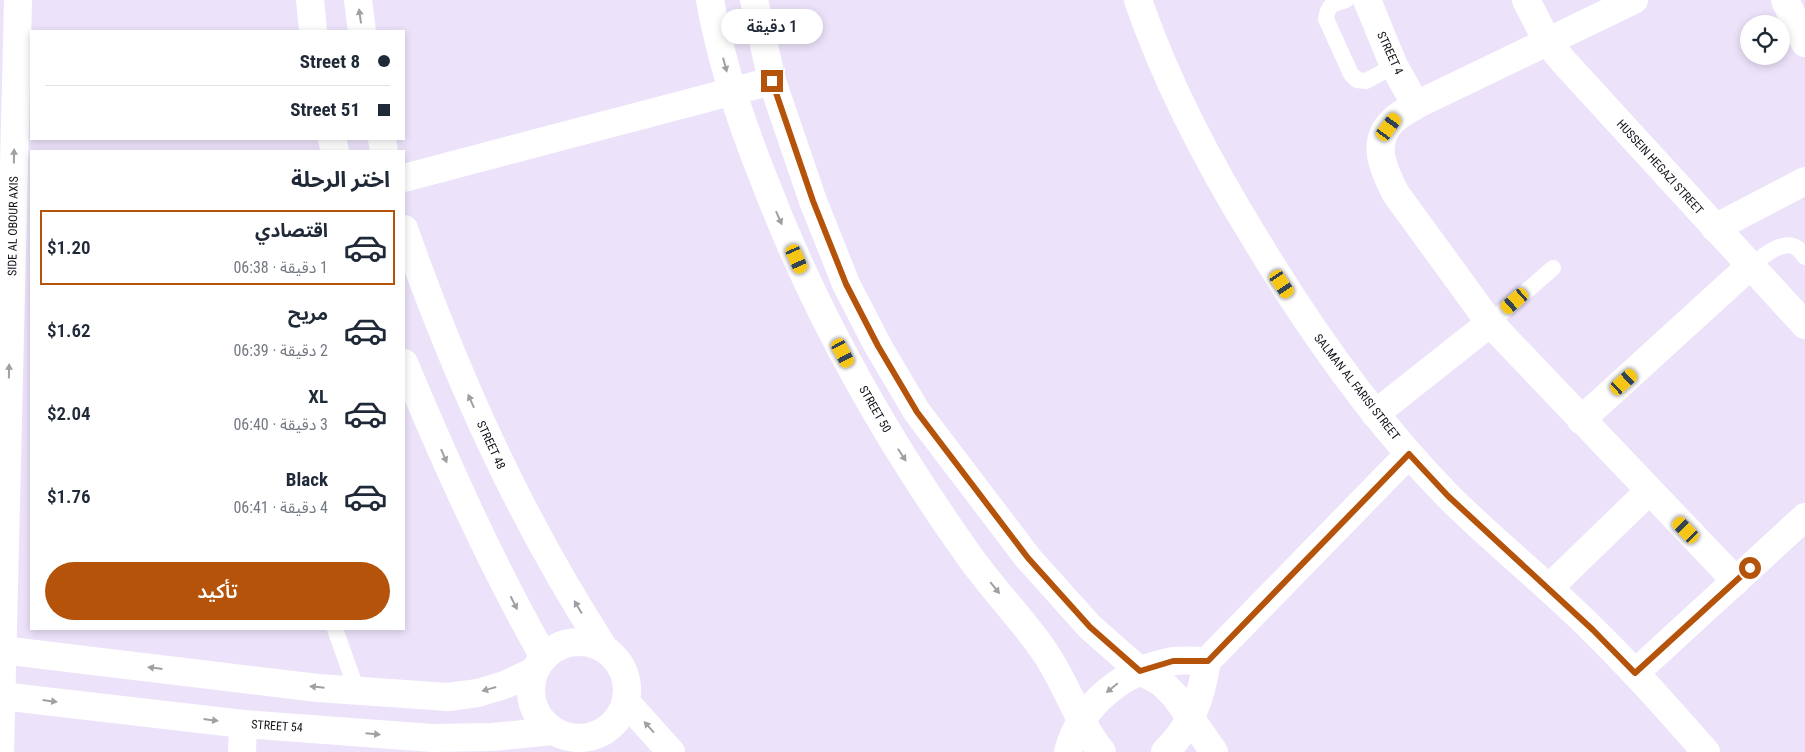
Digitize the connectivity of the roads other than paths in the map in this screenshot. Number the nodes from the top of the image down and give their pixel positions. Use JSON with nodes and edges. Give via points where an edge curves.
{"nodes":[{"id":1,"x":18,"y":0,"type":"edge"},
{"id":2,"x":310,"y":0,"type":"edge"},
{"id":3,"x":358,"y":0,"type":"edge"},
{"id":4,"x":710,"y":0,"type":"edge"},
{"id":5,"x":754,"y":0,"type":"edge"},
{"id":6,"x":1138,"y":0,"type":"edge"},
{"id":7,"x":1346,"y":0,"type":"edge"},
{"id":8,"x":1367,"y":0,"type":"edge"},
{"id":9,"x":1526,"y":0,"type":"edge"},
{"id":10,"x":1634,"y":0,"type":"edge"},
{"id":11,"x":1785,"y":0,"type":"edge"},
{"id":12,"x":313,"y":30,"type":"edge"},
{"id":13,"x":362,"y":30,"type":"edge"},
{"id":14,"x":1548,"y":43,"type":"junction"},
{"id":15,"x":1805,"y":43,"type":"edge"},
{"id":16,"x":1394,"y":66,"type":"junction"},
{"id":17,"x":772,"y":81,"type":"junction"},
{"id":18,"x":732,"y":92,"type":"junction"},
{"id":19,"x":1416,"y":105,"type":"junction"},
{"id":20,"x":405,"y":178,"type":"edge"},
{"id":21,"x":1805,"y":181,"type":"edge"},
{"id":22,"x":1715,"y":228,"type":"junction"},
{"id":23,"x":405,"y":232,"type":"edge"},
{"id":24,"x":1805,"y":257,"type":"edge"},
{"id":25,"x":1750,"y":266,"type":"junction"},
{"id":26,"x":1553,"y":268,"type":"dead end"},
{"id":27,"x":1803,"y":321,"type":"edge"},
{"id":28,"x":1490,"y":323,"type":"junction"},
{"id":29,"x":405,"y":365,"type":"edge"},
{"id":30,"x":1375,"y":414,"type":"junction"},
{"id":31,"x":1581,"y":420,"type":"junction"},
{"id":32,"x":1409,"y":454,"type":"junction"},
{"id":33,"x":1649,"y":491,"type":"junction"},
{"id":34,"x":1805,"y":517,"type":"edge"},
{"id":35,"x":1736,"y":581,"type":"junction"},
{"id":36,"x":1550,"y":588,"type":"junction"},
{"id":37,"x":335,"y":630,"type":"edge"},
{"id":38,"x":604,"y":648,"type":"junction"},
{"id":39,"x":2,"y":650,"type":"junction"},
{"id":40,"x":1208,"y":661,"type":"junction"},
{"id":41,"x":539,"y":664,"type":"junction"},
{"id":42,"x":1140,"y":671,"type":"junction"},
{"id":43,"x":1635,"y":673,"type":"junction"},
{"id":44,"x":357,"y":690,"type":"junction"},
{"id":45,"x":1,"y":696,"type":"edge"},
{"id":46,"x":626,"y":702,"type":"junction"},
{"id":47,"x":1190,"y":719,"type":"junction"},
{"id":48,"x":1081,"y":722,"type":"junction"},
{"id":49,"x":243,"y":724,"type":"junction"},
{"id":50,"x":570,"y":740,"type":"edge"},
{"id":51,"x":0,"y":752,"type":"edge"},
{"id":52,"x":242,"y":752,"type":"edge"},
{"id":53,"x":671,"y":752,"type":"edge"},
{"id":54,"x":1068,"y":752,"type":"edge"},
{"id":55,"x":1102,"y":752,"type":"edge"},
{"id":56,"x":1165,"y":752,"type":"edge"},
{"id":57,"x":1214,"y":752,"type":"edge"},
{"id":58,"x":1706,"y":752,"type":"edge"}],
"edges":[{"from":39,"to":1,"type":"street","name":"SIDE AL OBOUR AXIS","one_way":true},
{"from":2,"to":12,"type":"street"},
{"from":13,"to":3,"type":"street","one_way":true},
{"from":4,"to":18,"type":"street","name":"STREET 50","one_way":true},
{"from":5,"to":17,"type":"street"},
{"from":6,"to":30,"type":"street","name":"SALMAN AL FARISI STREET","via":[[1176,94],[1207,157],[1282,284]]},
{"from":7,"to":16,"type":"lane","via":[[1331,4],[1326,19],[1351,74],[1357,80],[1366,81]]},
{"from":8,"to":16,"type":"street","name":"STREET 4"},
{"from":9,"to":14,"type":"street","name":"HUSSEIN HEGAZI STREET"},
{"from":10,"to":14,"type":"street"},
{"from":11,"to":15,"type":"street"},
{"from":14,"to":19,"type":"street"},
{"from":14,"to":22,"type":"street","name":"HUSSEIN HEGAZI STREET"},
{"from":16,"to":19,"type":"street","name":"STREET 4"},
{"from":17,"to":18,"type":"street"},
{"from":17,"to":42,"type":"street","via":[[813,201],[846,284],[917,412],[1028,558],[1090,627]]},
{"from":18,"to":20,"type":"street"},
{"from":18,"to":48,"type":"street","name":"STREET 50","one_way":true,"via":[[776,212],[818,305],[885,429],[965,551],[1056,668]]},
{"from":19,"to":28,"type":"street","via":[[1395,118],[1383,135],[1380,154],[1385,172],[1396,194]]},
{"from":21,"to":22,"type":"street"},
{"from":22,"to":25,"type":"street","name":"HUSSEIN HEGAZI STREET"},
{"from":38,"to":23,"type":"street","name":"STREET 48","one_way":true,"via":[[553,565],[505,474],[455,364]]},
{"from":24,"to":25,"type":"lane","via":[[1796,247],[1787,245],[1777,247]]},
{"from":25,"to":27,"type":"street","name":"HUSSEIN HEGAZI STREET"},
{"from":25,"to":31,"type":"street"},
{"from":26,"to":28,"type":"lane"},
{"from":28,"to":30,"type":"street"},
{"from":28,"to":31,"type":"street"},
{"from":29,"to":41,"type":"street","one_way":true},
{"from":30,"to":32,"type":"street","name":"SALMAN AL FARISI STREET"},
{"from":31,"to":33,"type":"street"},
{"from":32,"to":36,"type":"street","name":"SALMAN AL FARISI STREET","via":[[1448,496]]},
{"from":32,"to":40,"type":"street"},
{"from":33,"to":35,"type":"street"},
{"from":33,"to":36,"type":"street"},
{"from":34,"to":35,"type":"street"},
{"from":35,"to":43,"type":"street"},
{"from":36,"to":43,"type":"street","name":"SALMAN AL FARISI STREET"},
{"from":37,"to":44,"type":"lane"},
{"from":38,"to":41,"type":"street","via":[[592,643],[566,643],[554,649]]},
{"from":38,"to":46,"type":"street","via":[[624,671],[628,686]]},
{"from":44,"to":39,"type":"street","one_way":true},
{"from":39,"to":45,"type":"street","name":"SIDE AL OBOUR AXIS"},
{"from":40,"to":42,"type":"street","via":[[1173,661]]},
{"from":40,"to":47,"type":"street","via":[[1202,691]]},
{"from":41,"to":44,"type":"street","one_way":true,"via":[[507,684],[448,697]]},
{"from":41,"to":50,"type":"street","via":[[530,688],[533,704],[541,720]]},
{"from":42,"to":47,"type":"street","via":[[1162,682]]},
{"from":42,"to":48,"type":"street","one_way":true,"via":[[1097,701]]},
{"from":43,"to":58,"type":"street","name":"SALMAN AL FARISI STREET"},
{"from":45,"to":49,"type":"street","name":"STREET 54","one_way":true},
{"from":45,"to":51,"type":"street","name":"SIDE AL OBOUR AXIS"},
{"from":46,"to":50,"type":"street","via":[[612,726],[600,734]]},
{"from":53,"to":46,"type":"street","one_way":true},
{"from":47,"to":56,"type":"street"},
{"from":47,"to":57,"type":"street"},
{"from":48,"to":54,"type":"street"},
{"from":48,"to":55,"type":"street","name":"STREET 50"},
{"from":49,"to":50,"type":"street","name":"STREET 54","one_way":true,"via":[[432,738]]},
{"from":49,"to":52,"type":"street"}]}
